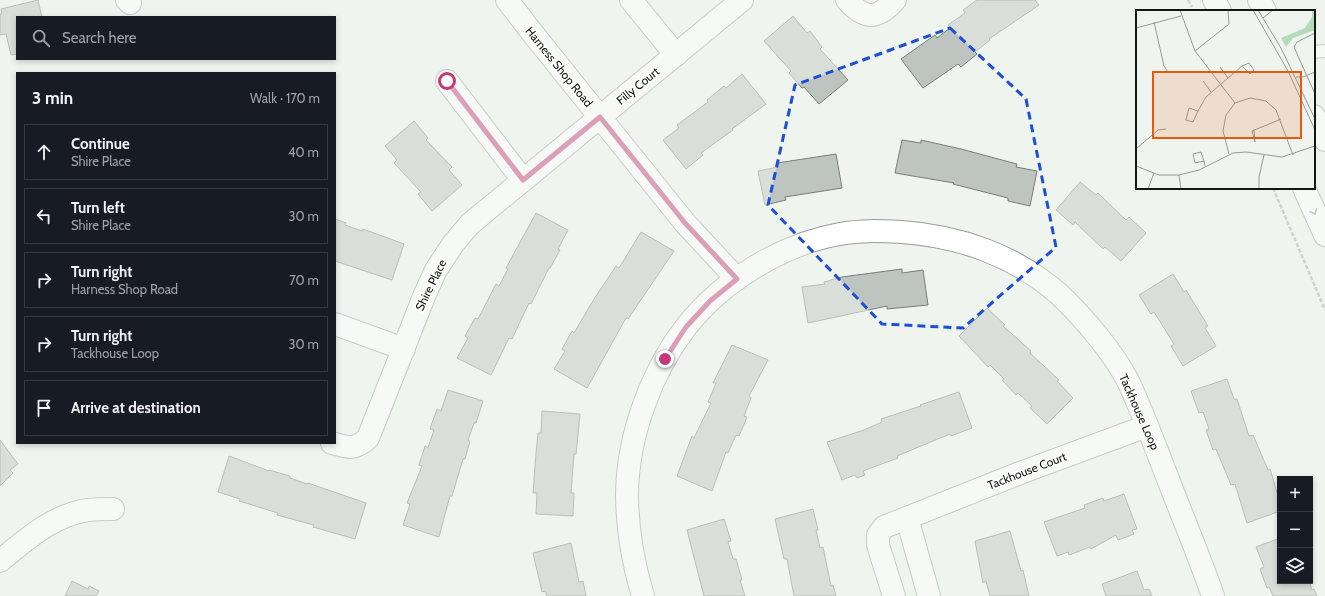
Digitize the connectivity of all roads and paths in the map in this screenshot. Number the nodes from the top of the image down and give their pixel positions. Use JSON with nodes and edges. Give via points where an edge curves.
{"nodes":[{"id":1,"x":507,"y":0,"type":"edge"},
{"id":2,"x":631,"y":0,"type":"edge"},
{"id":3,"x":742,"y":0,"type":"edge"},
{"id":4,"x":847,"y":0,"type":"edge"},
{"id":5,"x":895,"y":0,"type":"edge"},
{"id":6,"x":1214,"y":0,"type":"edge"},
{"id":7,"x":1259,"y":0,"type":"edge"},
{"id":8,"x":1219,"y":10,"type":"edge"},
{"id":9,"x":1264,"y":10,"type":"edge"},
{"id":10,"x":1325,"y":51,"type":"edge"},
{"id":11,"x":1315,"y":52,"type":"edge"},
{"id":12,"x":676,"y":55,"type":"junction"},
{"id":13,"x":447,"y":81,"type":"dead end"},
{"id":14,"x":600,"y":117,"type":"junction"},
{"id":15,"x":1315,"y":118,"type":"edge"},
{"id":16,"x":1325,"y":140,"type":"edge"},
{"id":17,"x":523,"y":180,"type":"junction"},
{"id":18,"x":1273,"y":189,"type":"edge"},
{"id":19,"x":1304,"y":189,"type":"edge"},
{"id":20,"x":1325,"y":235,"type":"edge"},
{"id":21,"x":737,"y":279,"type":"junction"},
{"id":22,"x":1325,"y":310,"type":"edge"},
{"id":23,"x":336,"y":324,"type":"edge"},
{"id":24,"x":404,"y":349,"type":"junction"},
{"id":25,"x":1147,"y":426,"type":"junction"},
{"id":26,"x":336,"y":444,"type":"edge"},
{"id":27,"x":114,"y":509,"type":"dead end"},
{"id":28,"x":907,"y":518,"type":"junction"},
{"id":29,"x":0,"y":561,"type":"edge"},
{"id":30,"x":643,"y":596,"type":"edge"},
{"id":31,"x":894,"y":596,"type":"edge"},
{"id":32,"x":929,"y":596,"type":"edge"},
{"id":33,"x":1213,"y":596,"type":"edge"}],
"edges":[{"from":1,"to":14,"type":"street","name":"Harness Shop Road"},
{"from":2,"to":12,"type":"street"},
{"from":3,"to":12,"type":"street","name":"Filly Court"},
{"from":4,"to":5,"type":"street","via":[[857,11],[868,15],[878,14]]},
{"from":6,"to":8,"type":"street"},
{"from":7,"to":9,"type":"street"},
{"from":10,"to":11,"type":"lane"},
{"from":12,"to":14,"type":"street","name":"Filly Court"},
{"from":13,"to":17,"type":"street"},
{"from":14,"to":17,"type":"street","name":"Shire Place"},
{"from":14,"to":21,"type":"street","name":"Harness Shop Road","via":[[685,223]]},
{"from":15,"to":16,"type":"street"},
{"from":17,"to":24,"type":"street","name":"Shire Place","via":[[470,224],[453,244],[436,270]]},
{"from":18,"to":22,"type":"path"},
{"from":19,"to":20,"type":"street","one_way":true},
{"from":21,"to":25,"type":"street","name":"Tackhouse Loop","via":[[787,250],[839,234],[873,230],[921,233],[949,238],[984,249],[1010,260],[1034,275],[1083,319],[1127,380]]},
{"from":21,"to":30,"type":"street","name":"Tackhouse Loop","via":[[710,301],[686,327],[651,386],[638,423],[627,492],[629,531]]},
{"from":23,"to":24,"type":"street"},
{"from":24,"to":26,"type":"street","name":"Shire Place","via":[[368,438],[360,445],[347,447]]},
{"from":25,"to":28,"type":"street","name":"Tackhouse Court"},
{"from":25,"to":33,"type":"street","name":"Tackhouse Loop"},
{"from":27,"to":29,"type":"street","via":[[88,510],[64,516],[46,525]]},
{"from":28,"to":31,"type":"street","name":"Tackhouse Court","via":[[884,527],[878,535],[878,545]]},
{"from":28,"to":32,"type":"street"}]}
